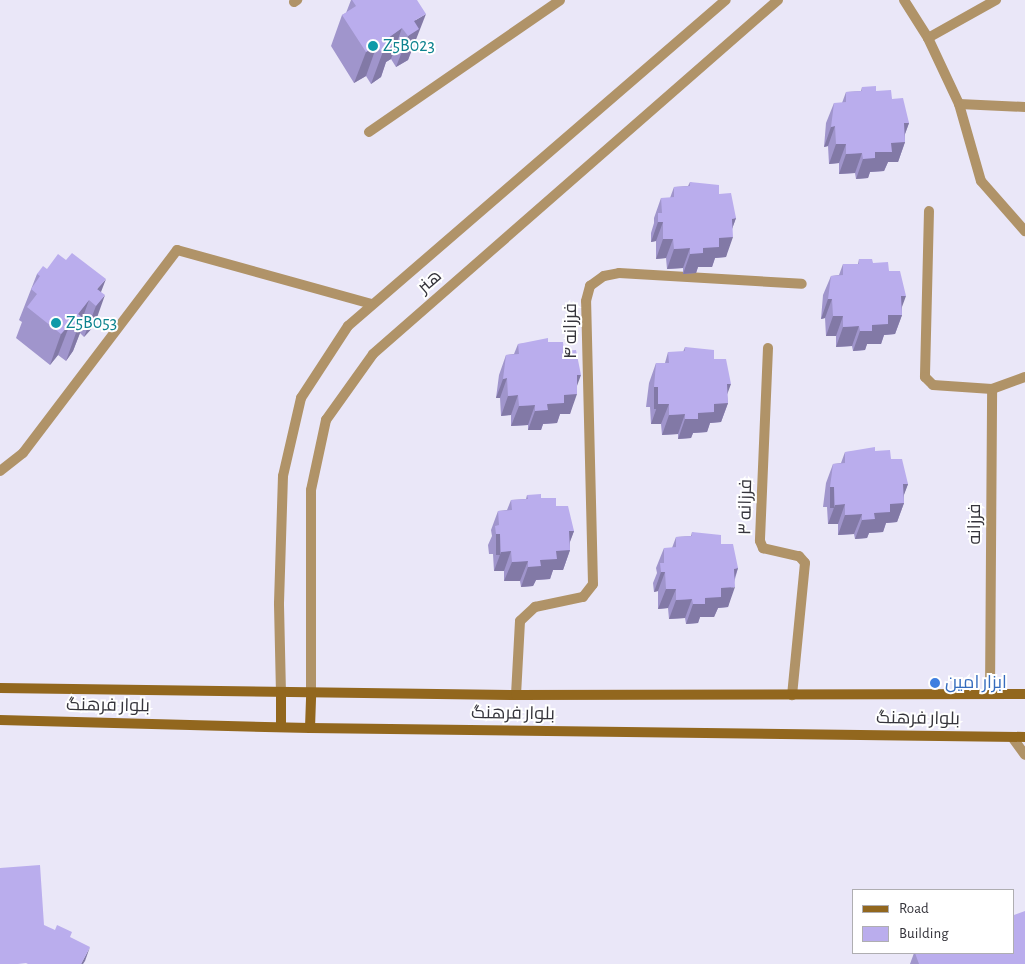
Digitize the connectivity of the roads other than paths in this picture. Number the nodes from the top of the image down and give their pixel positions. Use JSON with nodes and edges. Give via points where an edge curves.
{"nodes":[{"id":1,"x":560,"y":0,"type":"edge"},
{"id":2,"x":726,"y":0,"type":"edge"},
{"id":3,"x":778,"y":0,"type":"edge"},
{"id":4,"x":904,"y":0,"type":"edge"},
{"id":5,"x":996,"y":0,"type":"edge"},
{"id":6,"x":928,"y":38,"type":"junction"},
{"id":7,"x":959,"y":104,"type":"junction"},
{"id":8,"x":1025,"y":107,"type":"edge"},
{"id":9,"x":369,"y":132,"type":"dead end"},
{"id":10,"x":929,"y":211,"type":"dead end"},
{"id":11,"x":1025,"y":231,"type":"edge"},
{"id":12,"x":802,"y":284,"type":"dead end"},
{"id":13,"x":372,"y":304,"type":"junction"},
{"id":14,"x":768,"y":348,"type":"dead end"},
{"id":15,"x":1025,"y":377,"type":"edge"},
{"id":16,"x":992,"y":389,"type":"junction"},
{"id":17,"x":0,"y":470,"type":"edge"},
{"id":18,"x":0,"y":688,"type":"edge"},
{"id":19,"x":281,"y":693,"type":"junction"},
{"id":20,"x":311,"y":694,"type":"junction"},
{"id":21,"x":990,"y":694,"type":"junction"},
{"id":22,"x":1025,"y":694,"type":"edge"},
{"id":23,"x":516,"y":695,"type":"junction"},
{"id":24,"x":792,"y":695,"type":"junction"},
{"id":25,"x":0,"y":720,"type":"edge"},
{"id":26,"x":281,"y":727,"type":"junction"},
{"id":27,"x":310,"y":728,"type":"junction"},
{"id":28,"x":1012,"y":737,"type":"junction"},
{"id":29,"x":1025,"y":737,"type":"edge"},
{"id":30,"x":1025,"y":755,"type":"edge"}],
"edges":[{"from":1,"to":9,"type":"street"},
{"from":2,"to":13,"type":"street","name":"هنر"},
{"from":3,"to":20,"type":"street","name":"هنر","via":[[372,354],[326,420],[311,490]]},
{"from":4,"to":6,"type":"street"},
{"from":5,"to":6,"type":"street"},
{"from":6,"to":7,"type":"street"},
{"from":7,"to":8,"type":"street"},
{"from":7,"to":11,"type":"street","via":[[981,181]]},
{"from":10,"to":16,"type":"street","via":[[925,377],[933,385]]},
{"from":12,"to":23,"type":"street","name":"فرزانه ۴","via":[[619,273],[604,276],[590,286],[586,301],[593,584],[583,597],[535,607],[520,621]]},
{"from":13,"to":17,"type":"street","via":[[177,250],[23,454]]},
{"from":13,"to":19,"type":"street","name":"هنر","via":[[348,326],[301,398],[283,476],[278,603]]},
{"from":14,"to":24,"type":"street","name":"فرزانه ۳","via":[[760,541],[762,548],[799,556],[805,563]]},
{"from":15,"to":16,"type":"street"},
{"from":16,"to":21,"type":"street","name":"فرزانه"},
{"from":18,"to":19,"type":"main road","name":"بلوار فرهنگ"},
{"from":19,"to":20,"type":"main road","name":"بلوار فرهنگ"},
{"from":19,"to":26,"type":"main road"},
{"from":20,"to":23,"type":"main road","name":"بلوار فرهنگ"},
{"from":20,"to":27,"type":"main road"},
{"from":21,"to":22,"type":"main road","name":"بلوار فرهنگ"},
{"from":21,"to":24,"type":"main road","name":"بلوار فرهنگ"},
{"from":23,"to":24,"type":"main road","name":"بلوار فرهنگ"},
{"from":25,"to":26,"type":"main road","name":"بلوار فرهنگ"},
{"from":26,"to":27,"type":"main road","name":"بلوار فرهنگ"},
{"from":27,"to":28,"type":"main road","name":"بلوار فرهنگ"},
{"from":28,"to":29,"type":"main road","name":"بلوار فرهنگ"},
{"from":28,"to":30,"type":"street"}]}
